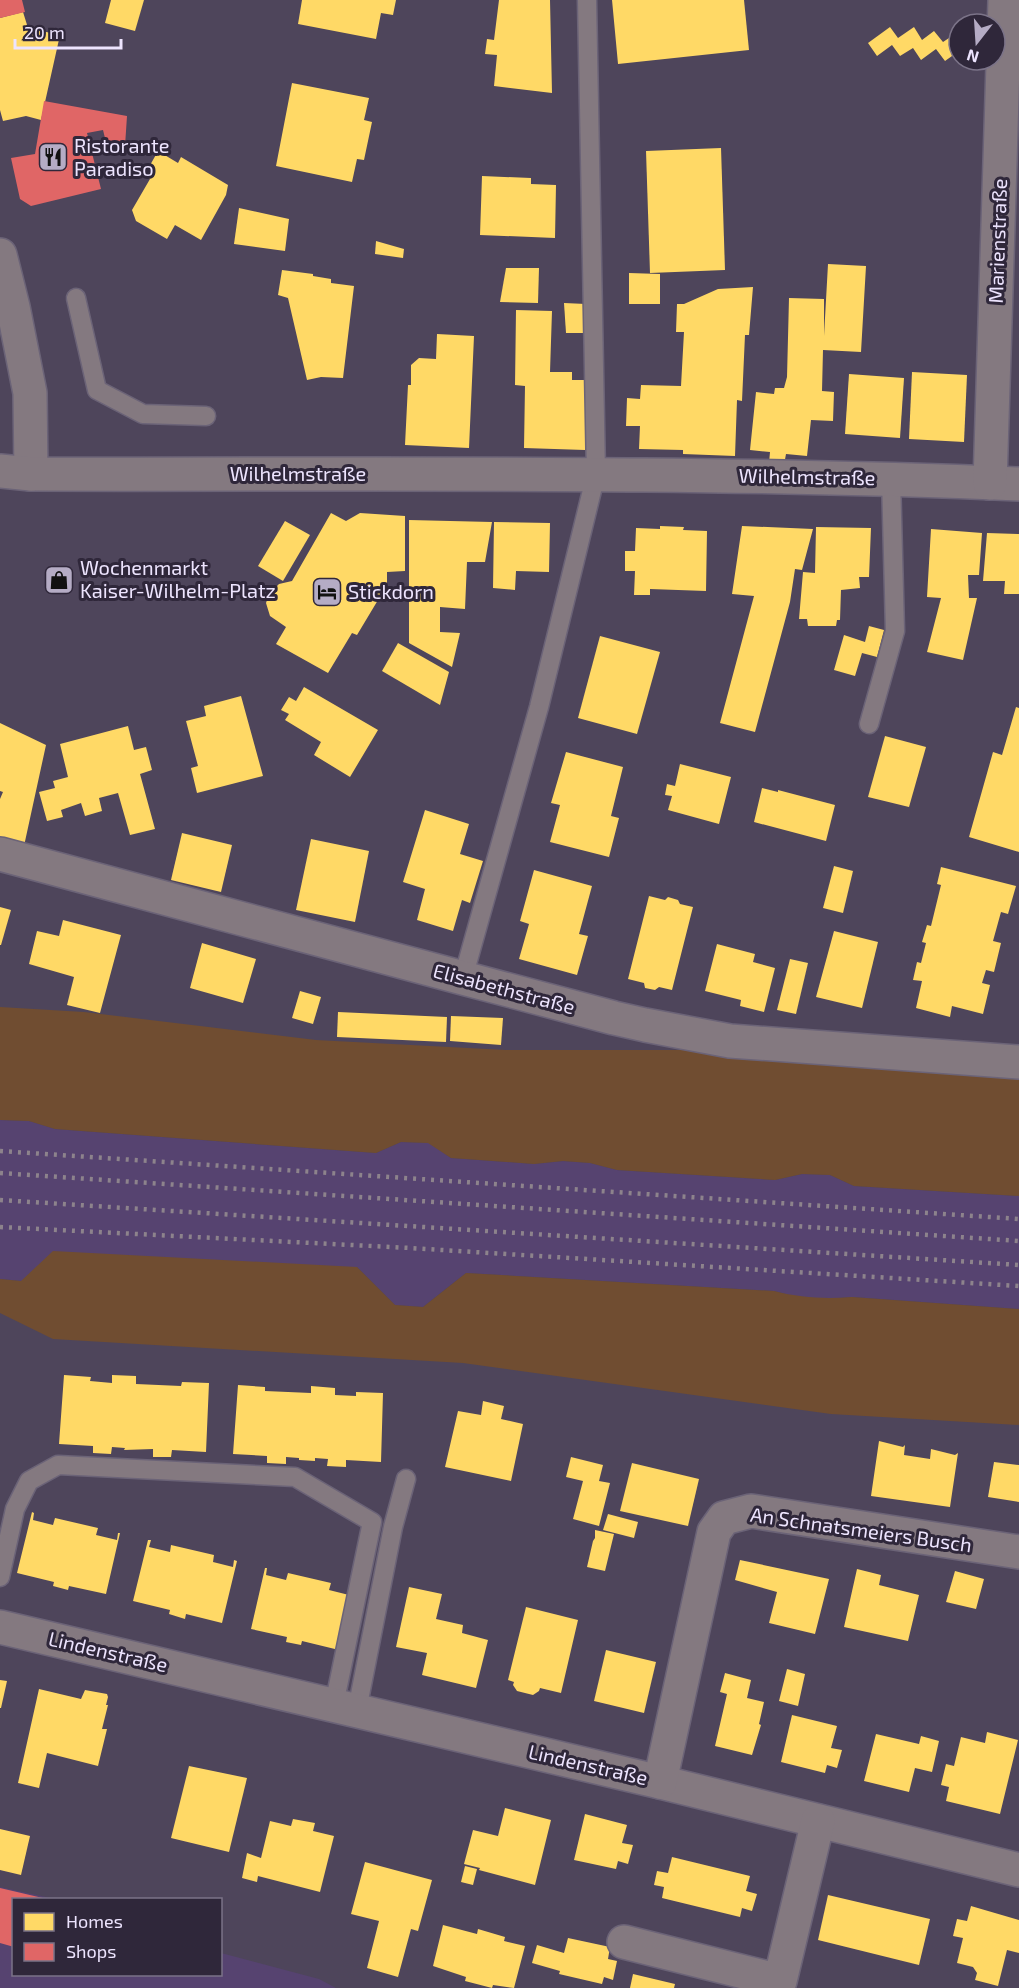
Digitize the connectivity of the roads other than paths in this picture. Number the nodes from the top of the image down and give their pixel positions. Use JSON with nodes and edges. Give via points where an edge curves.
{"nodes":[{"id":1,"x":587,"y":0,"type":"edge"},
{"id":2,"x":1005,"y":0,"type":"edge"},
{"id":3,"x":0,"y":255,"type":"edge"},
{"id":4,"x":76,"y":298,"type":"dead end"},
{"id":5,"x":206,"y":416,"type":"dead end"},
{"id":6,"x":16,"y":473,"type":"edge"},
{"id":7,"x":596,"y":474,"type":"junction"},
{"id":8,"x":891,"y":478,"type":"junction"},
{"id":9,"x":1005,"y":483,"type":"edge"},
{"id":10,"x":869,"y":724,"type":"dead end"},
{"id":11,"x":0,"y":854,"type":"edge"},
{"id":12,"x":463,"y":978,"type":"junction"},
{"id":13,"x":1019,"y":1062,"type":"edge"},
{"id":14,"x":406,"y":1479,"type":"dead end"},
{"id":15,"x":1019,"y":1552,"type":"edge"},
{"id":16,"x":0,"y":1577,"type":"edge"},
{"id":17,"x":0,"y":1627,"type":"edge"},
{"id":18,"x":346,"y":1707,"type":"junction"},
{"id":19,"x":660,"y":1782,"type":"junction"},
{"id":20,"x":818,"y":1821,"type":"junction"},
{"id":21,"x":1019,"y":1870,"type":"edge"},
{"id":22,"x":624,"y":1942,"type":"dead end"},
{"id":23,"x":791,"y":1985,"type":"edge"}],
"edges":[{"from":1,"to":7,"type":"lane"},
{"from":2,"to":9,"type":"street","name":"Marienstraße"},
{"from":3,"to":6,"type":"street","via":[[30,393]]},
{"from":4,"to":5,"type":"lane","via":[[97,390],[143,414]]},
{"from":6,"to":7,"type":"street","name":"Wilhelmstraße"},
{"from":7,"to":8,"type":"street","name":"Wilhelmstraße"},
{"from":7,"to":12,"type":"lane","via":[[539,707]]},
{"from":8,"to":9,"type":"street","name":"Wilhelmstraße"},
{"from":8,"to":10,"type":"lane","via":[[896,631]]},
{"from":11,"to":12,"type":"street","name":"Elisabethstraße"},
{"from":12,"to":13,"type":"street","name":"Elisabethstraße","via":[[614,1018],[730,1041]]},
{"from":14,"to":18,"type":"lane"},
{"from":15,"to":19,"type":"street","name":"An Schnatsmeiers Busch","via":[[750,1511],[724,1518],[714,1532]]},
{"from":16,"to":18,"type":"lane","via":[[15,1509],[29,1481],[58,1465],[295,1477],[372,1522]]},
{"from":17,"to":18,"type":"street","name":"Lindenstraße"},
{"from":18,"to":19,"type":"street","name":"Lindenstraße"},
{"from":19,"to":20,"type":"street","name":"Lindenstraße"},
{"from":20,"to":21,"type":"street","name":"Lindenstraße"},
{"from":20,"to":23,"type":"street"},
{"from":22,"to":23,"type":"street"}]}
